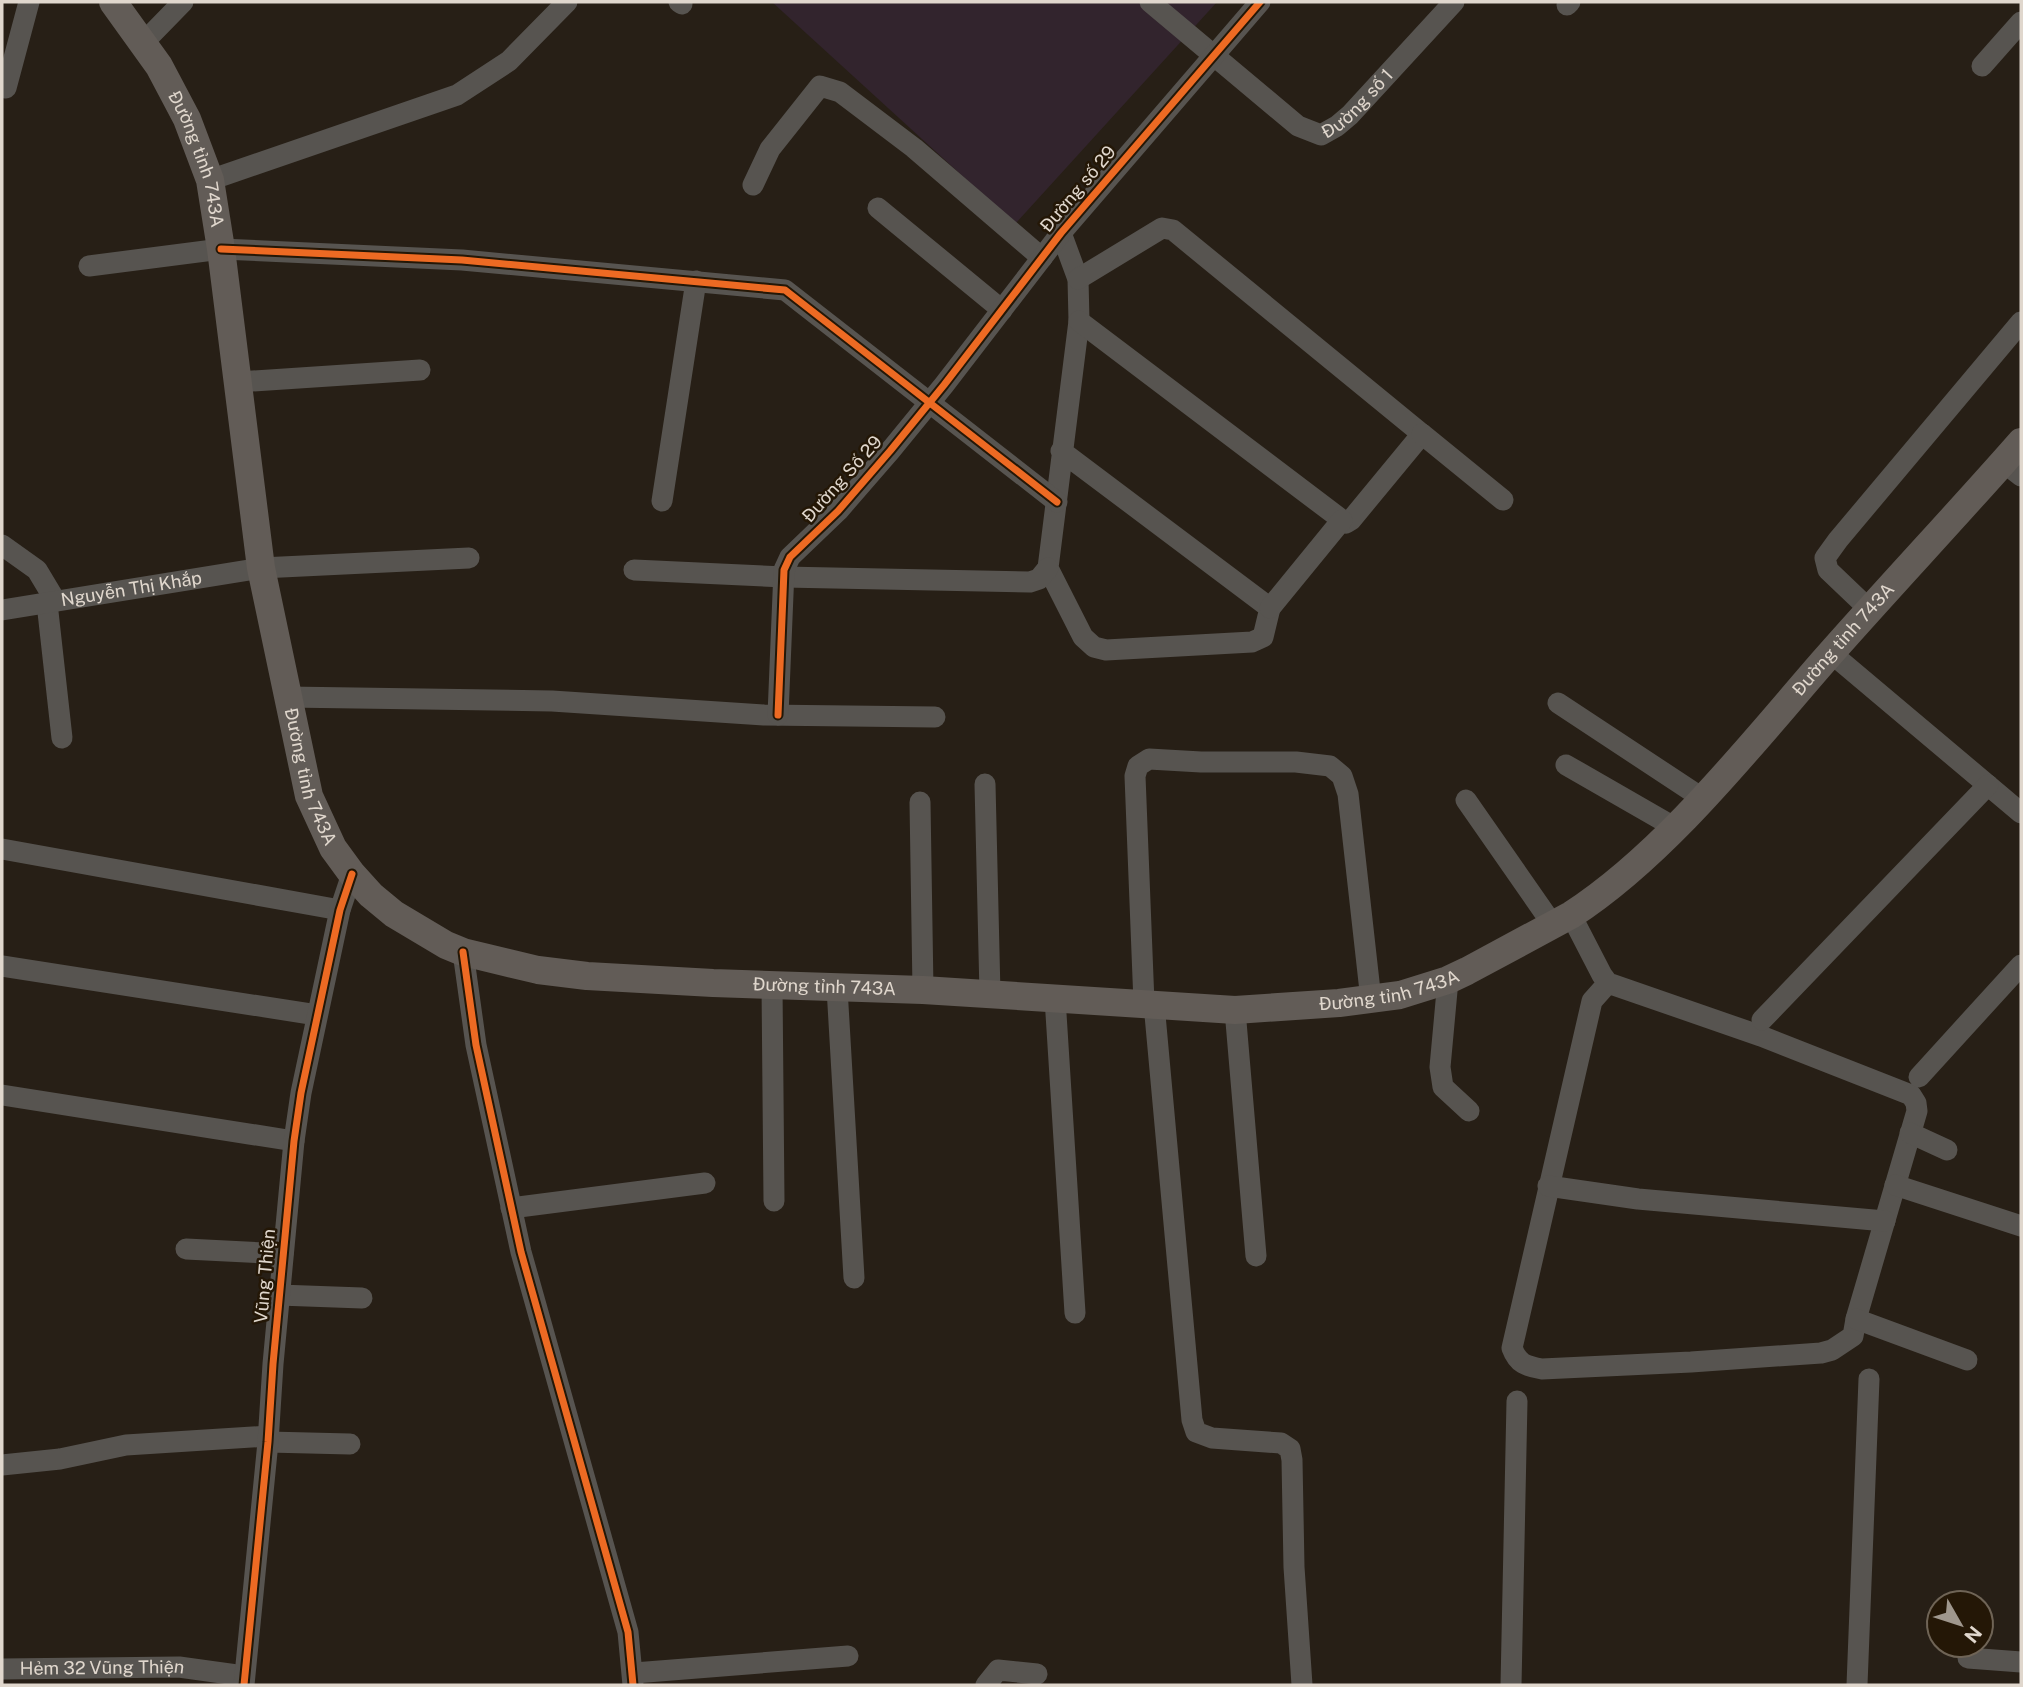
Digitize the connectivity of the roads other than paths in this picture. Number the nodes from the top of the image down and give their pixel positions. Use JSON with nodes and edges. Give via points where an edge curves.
{"nodes":[{"id":1,"x":29,"y":2,"type":"edge"},
{"id":2,"x":113,"y":2,"type":"edge"},
{"id":3,"x":183,"y":2,"type":"edge"},
{"id":4,"x":567,"y":2,"type":"edge"},
{"id":5,"x":1150,"y":2,"type":"edge"},
{"id":6,"x":1260,"y":2,"type":"edge"},
{"id":7,"x":1454,"y":2,"type":"edge"},
{"id":8,"x":2021,"y":22,"type":"edge"},
{"id":9,"x":143,"y":43,"type":"junction"},
{"id":10,"x":1212,"y":55,"type":"junction"},
{"id":11,"x":1982,"y":66,"type":"dead end"},
{"id":12,"x":6,"y":89,"type":"dead end"},
{"id":13,"x":210,"y":180,"type":"junction"},
{"id":14,"x":753,"y":185,"type":"dead end"},
{"id":15,"x":878,"y":208,"type":"dead end"},
{"id":16,"x":1061,"y":233,"type":"junction"},
{"id":17,"x":221,"y":249,"type":"junction"},
{"id":18,"x":1042,"y":258,"type":"junction"},
{"id":19,"x":89,"y":266,"type":"dead end"},
{"id":20,"x":1078,"y":279,"type":"junction"},
{"id":21,"x":696,"y":281,"type":"junction"},
{"id":22,"x":1002,"y":310,"type":"junction"},
{"id":23,"x":1079,"y":321,"type":"junction"},
{"id":24,"x":2021,"y":322,"type":"edge"},
{"id":25,"x":420,"y":370,"type":"dead end"},
{"id":26,"x":238,"y":382,"type":"junction"},
{"id":27,"x":929,"y":403,"type":"junction"},
{"id":28,"x":1422,"y":434,"type":"junction"},
{"id":29,"x":1061,"y":451,"type":"junction"},
{"id":30,"x":2015,"y":460,"type":"edge"},
{"id":31,"x":1503,"y":500,"type":"dead end"},
{"id":32,"x":662,"y":501,"type":"dead end"},
{"id":33,"x":1057,"y":502,"type":"junction"},
{"id":34,"x":1342,"y":520,"type":"junction"},
{"id":35,"x":2,"y":545,"type":"edge"},
{"id":36,"x":469,"y":558,"type":"dead end"},
{"id":37,"x":261,"y":568,"type":"junction"},
{"id":38,"x":1048,"y":568,"type":"junction"},
{"id":39,"x":634,"y":570,"type":"dead end"},
{"id":40,"x":784,"y":577,"type":"junction"},
{"id":41,"x":51,"y":602,"type":"junction"},
{"id":42,"x":1270,"y":608,"type":"junction"},
{"id":43,"x":2,"y":610,"type":"edge"},
{"id":44,"x":1871,"y":611,"type":"junction"},
{"id":45,"x":1831,"y":653,"type":"junction"},
{"id":46,"x":287,"y":697,"type":"junction"},
{"id":47,"x":1558,"y":703,"type":"dead end"},
{"id":48,"x":778,"y":715,"type":"junction"},
{"id":49,"x":935,"y":717,"type":"dead end"},
{"id":50,"x":62,"y":738,"type":"dead end"},
{"id":51,"x":1566,"y":765,"type":"dead end"},
{"id":52,"x":985,"y":784,"type":"dead end"},
{"id":53,"x":1988,"y":785,"type":"junction"},
{"id":54,"x":1702,"y":798,"type":"junction"},
{"id":55,"x":1466,"y":800,"type":"dead end"},
{"id":56,"x":920,"y":802,"type":"dead end"},
{"id":57,"x":2021,"y":813,"type":"edge"},
{"id":58,"x":1674,"y":828,"type":"junction"},
{"id":59,"x":2,"y":849,"type":"edge"},
{"id":60,"x":352,"y":874,"type":"junction"},
{"id":61,"x":340,"y":910,"type":"junction"},
{"id":62,"x":1562,"y":920,"type":"junction"},
{"id":63,"x":463,"y":952,"type":"junction"},
{"id":64,"x":2021,"y":965,"type":"edge"},
{"id":65,"x":2,"y":966,"type":"edge"},
{"id":66,"x":1448,"y":980,"type":"junction"},
{"id":67,"x":1608,"y":983,"type":"junction"},
{"id":68,"x":772,"y":985,"type":"junction"},
{"id":69,"x":837,"y":988,"type":"junction"},
{"id":70,"x":923,"y":990,"type":"junction"},
{"id":71,"x":990,"y":995,"type":"junction"},
{"id":72,"x":1055,"y":998,"type":"junction"},
{"id":73,"x":1371,"y":1000,"type":"junction"},
{"id":74,"x":1149,"y":1004,"type":"junction"},
{"id":75,"x":1235,"y":1010,"type":"junction"},
{"id":76,"x":317,"y":1015,"type":"junction"},
{"id":77,"x":1762,"y":1020,"type":"dead end"},
{"id":78,"x":1919,"y":1077,"type":"dead end"},
{"id":79,"x":2,"y":1095,"type":"edge"},
{"id":80,"x":1469,"y":1111,"type":"dead end"},
{"id":81,"x":1910,"y":1133,"type":"junction"},
{"id":82,"x":294,"y":1141,"type":"junction"},
{"id":83,"x":1947,"y":1150,"type":"dead end"},
{"id":84,"x":705,"y":1183,"type":"dead end"},
{"id":85,"x":1895,"y":1185,"type":"junction"},
{"id":86,"x":1548,"y":1186,"type":"junction"},
{"id":87,"x":774,"y":1201,"type":"dead end"},
{"id":88,"x":511,"y":1208,"type":"junction"},
{"id":89,"x":1885,"y":1221,"type":"junction"},
{"id":90,"x":2021,"y":1226,"type":"edge"},
{"id":91,"x":186,"y":1249,"type":"dead end"},
{"id":92,"x":283,"y":1254,"type":"junction"},
{"id":93,"x":1256,"y":1256,"type":"dead end"},
{"id":94,"x":854,"y":1278,"type":"dead end"},
{"id":95,"x":279,"y":1295,"type":"junction"},
{"id":96,"x":362,"y":1298,"type":"dead end"},
{"id":97,"x":1075,"y":1313,"type":"dead end"},
{"id":98,"x":1855,"y":1327,"type":"junction"},
{"id":99,"x":1966,"y":1360,"type":"dead end"},
{"id":100,"x":1869,"y":1379,"type":"dead end"},
{"id":101,"x":1517,"y":1401,"type":"dead end"},
{"id":102,"x":269,"y":1439,"type":"junction"},
{"id":103,"x":350,"y":1444,"type":"dead end"},
{"id":104,"x":2,"y":1465,"type":"edge"},
{"id":105,"x":848,"y":1656,"type":"dead end"},
{"id":106,"x":1981,"y":1659,"type":"edge"},
{"id":107,"x":2021,"y":1662,"type":"edge"},
{"id":108,"x":2,"y":1669,"type":"edge"},
{"id":109,"x":1037,"y":1674,"type":"dead end"},
{"id":110,"x":634,"y":1679,"type":"edge"},
{"id":111,"x":244,"y":1681,"type":"edge"},
{"id":112,"x":986,"y":1685,"type":"edge"},
{"id":113,"x":1302,"y":1685,"type":"edge"},
{"id":114,"x":1511,"y":1685,"type":"edge"},
{"id":115,"x":1857,"y":1685,"type":"edge"}],
"edges":[{"from":1,"to":12,"type":"street"},
{"from":2,"to":9,"type":"main road","name":"Đường tỉnh 743A"},
{"from":3,"to":9,"type":"street"},
{"from":4,"to":13,"type":"street","via":[[509,61],[457,95]]},
{"from":5,"to":10,"type":"street"},
{"from":6,"to":10,"type":"street","name":"Đường số 29"},
{"from":7,"to":10,"type":"street","name":"Đường số 1","via":[[1350,115],[1321,135],[1298,126]]},
{"from":8,"to":11,"type":"street"},
{"from":9,"to":13,"type":"main road","name":"Đường tỉnh 743A","via":[[187,119]]},
{"from":10,"to":16,"type":"street","name":"Đường số 29"},
{"from":13,"to":17,"type":"main road","name":"Đường tỉnh 743A"},
{"from":14,"to":18,"type":"street","via":[[771,149],[820,86],[840,92],[914,148]]},
{"from":15,"to":22,"type":"street"},
{"from":16,"to":18,"type":"street","name":"Đường số 29"},
{"from":16,"to":20,"type":"street"},
{"from":17,"to":19,"type":"street"},
{"from":17,"to":21,"type":"street","via":[[461,260]]},
{"from":17,"to":26,"type":"main road","name":"Đường tỉnh 743A"},
{"from":18,"to":22,"type":"street","name":"Đường số 29"},
{"from":20,"to":23,"type":"street"},
{"from":20,"to":28,"type":"street","via":[[1162,228],[1173,230]]},
{"from":21,"to":27,"type":"street","via":[[785,290]]},
{"from":21,"to":32,"type":"street"},
{"from":22,"to":27,"type":"street","name":"Đường số 29"},
{"from":23,"to":29,"type":"street"},
{"from":23,"to":34,"type":"street"},
{"from":24,"to":44,"type":"street","via":[[1825,558],[1828,570]]},
{"from":25,"to":26,"type":"street"},
{"from":26,"to":37,"type":"main road","name":"Đường tỉnh 743A"},
{"from":27,"to":33,"type":"street"},
{"from":27,"to":40,"type":"street","name":"Đường Số 29","via":[[838,511],[790,557]]},
{"from":28,"to":31,"type":"street"},
{"from":28,"to":34,"type":"street","via":[[1351,520]]},
{"from":29,"to":33,"type":"street"},
{"from":29,"to":42,"type":"street"},
{"from":30,"to":44,"type":"main road","name":"Đường tỉnh 743A"},
{"from":33,"to":38,"type":"street"},
{"from":34,"to":42,"type":"street"},
{"from":35,"to":41,"type":"street","via":[[37,570]]},
{"from":36,"to":37,"type":"street","name":"Nguyễn Thị Khắp"},
{"from":37,"to":41,"type":"street","name":"Nguyễn Thị Khắp"},
{"from":37,"to":46,"type":"main road","name":"Đường tỉnh 743A"},
{"from":38,"to":40,"type":"street","via":[[1030,582]]},
{"from":38,"to":42,"type":"street","via":[[1083,637],[1105,650],[1252,642],[1263,637]]},
{"from":39,"to":40,"type":"street"},
{"from":40,"to":48,"type":"street"},
{"from":41,"to":43,"type":"street","name":"Nguyễn Thị Khắp"},
{"from":41,"to":50,"type":"street"},
{"from":44,"to":45,"type":"main road","name":"Đường tỉnh 743A"},
{"from":45,"to":53,"type":"street"},
{"from":45,"to":54,"type":"main road","name":"Đường tỉnh 743A"},
{"from":46,"to":48,"type":"street","via":[[552,701]]},
{"from":46,"to":60,"type":"main road","name":"Đường tỉnh 743A","via":[[309,796],[333,848]]},
{"from":47,"to":54,"type":"street"},
{"from":48,"to":49,"type":"street"},
{"from":51,"to":58,"type":"street"},
{"from":52,"to":71,"type":"street"},
{"from":53,"to":57,"type":"street"},
{"from":53,"to":77,"type":"street"},
{"from":54,"to":58,"type":"main road","name":"Đường tỉnh 743A"},
{"from":55,"to":62,"type":"street"},
{"from":56,"to":70,"type":"street"},
{"from":58,"to":62,"type":"main road","name":"Đường tỉnh 743A","via":[[1628,871]]},
{"from":59,"to":61,"type":"street"},
{"from":60,"to":61,"type":"street","name":"Vũng Thiện"},
{"from":60,"to":63,"type":"main road","name":"Đường tỉnh 743A","via":[[394,914]]},
{"from":61,"to":76,"type":"street","name":"Vũng Thiện"},
{"from":62,"to":66,"type":"main road","name":"Đường tỉnh 743A"},
{"from":62,"to":67,"type":"street"},
{"from":63,"to":68,"type":"main road","name":"Đường tỉnh 743A","via":[[587,976]]},
{"from":63,"to":88,"type":"street","via":[[476,1045]]},
{"from":64,"to":78,"type":"street"},
{"from":65,"to":76,"type":"street"},
{"from":66,"to":73,"type":"main road","name":"Đường tỉnh 743A"},
{"from":66,"to":80,"type":"street","via":[[1440,1067],[1443,1087]]},
{"from":67,"to":81,"type":"street","via":[[1911,1095],[1916,1111]]},
{"from":67,"to":86,"type":"street","via":[[1592,1000]]},
{"from":68,"to":69,"type":"main road","name":"Đường tỉnh 743A"},
{"from":68,"to":87,"type":"street"},
{"from":69,"to":70,"type":"main road","name":"Đường tỉnh 743A"},
{"from":69,"to":94,"type":"street"},
{"from":70,"to":71,"type":"main road","name":"Đường tỉnh 743A"},
{"from":71,"to":72,"type":"main road","name":"Đường tỉnh 743A"},
{"from":72,"to":74,"type":"main road","name":"Đường tỉnh 743A"},
{"from":72,"to":97,"type":"street"},
{"from":73,"to":74,"type":"street","via":[[1348,793],[1342,776],[1331,766],[1296,762],[1149,759],[1138,766],[1135,776]]},
{"from":73,"to":75,"type":"main road","name":"Đường tỉnh 743A"},
{"from":74,"to":75,"type":"main road","name":"Đường tỉnh 743A"},
{"from":74,"to":113,"type":"street","via":[[1192,1420],[1196,1432],[1212,1438],[1281,1443],[1290,1448]]},
{"from":75,"to":93,"type":"street"},
{"from":76,"to":82,"type":"street","name":"Vũng Thiện"},
{"from":79,"to":82,"type":"street"},
{"from":81,"to":83,"type":"street"},
{"from":81,"to":85,"type":"street"},
{"from":82,"to":92,"type":"street","name":"Vũng Thiện"},
{"from":84,"to":88,"type":"street"},
{"from":85,"to":89,"type":"street"},
{"from":85,"to":90,"type":"street"},
{"from":86,"to":89,"type":"street"},
{"from":86,"to":98,"type":"street","via":[[1512,1348],[1524,1366],[1542,1369],[1821,1353],[1832,1350]]},
{"from":88,"to":110,"type":"street","via":[[628,1632]]},
{"from":89,"to":98,"type":"street"},
{"from":91,"to":92,"type":"street"},
{"from":92,"to":95,"type":"street","name":"Vũng Thiện"},
{"from":95,"to":96,"type":"street"},
{"from":95,"to":102,"type":"street","name":"Vũng Thiện"},
{"from":98,"to":99,"type":"street"},
{"from":100,"to":115,"type":"street"},
{"from":101,"to":114,"type":"street"},
{"from":102,"to":103,"type":"street"},
{"from":102,"to":104,"type":"street","via":[[126,1445]]},
{"from":102,"to":111,"type":"street","name":"Vũng Thiện"},
{"from":105,"to":110,"type":"street"},
{"from":106,"to":107,"type":"street"},
{"from":108,"to":111,"type":"street","name":"Hẻm 32 Vũng Thiện","via":[[179,1667]]},
{"from":109,"to":112,"type":"street","via":[[998,1670]]}]}
